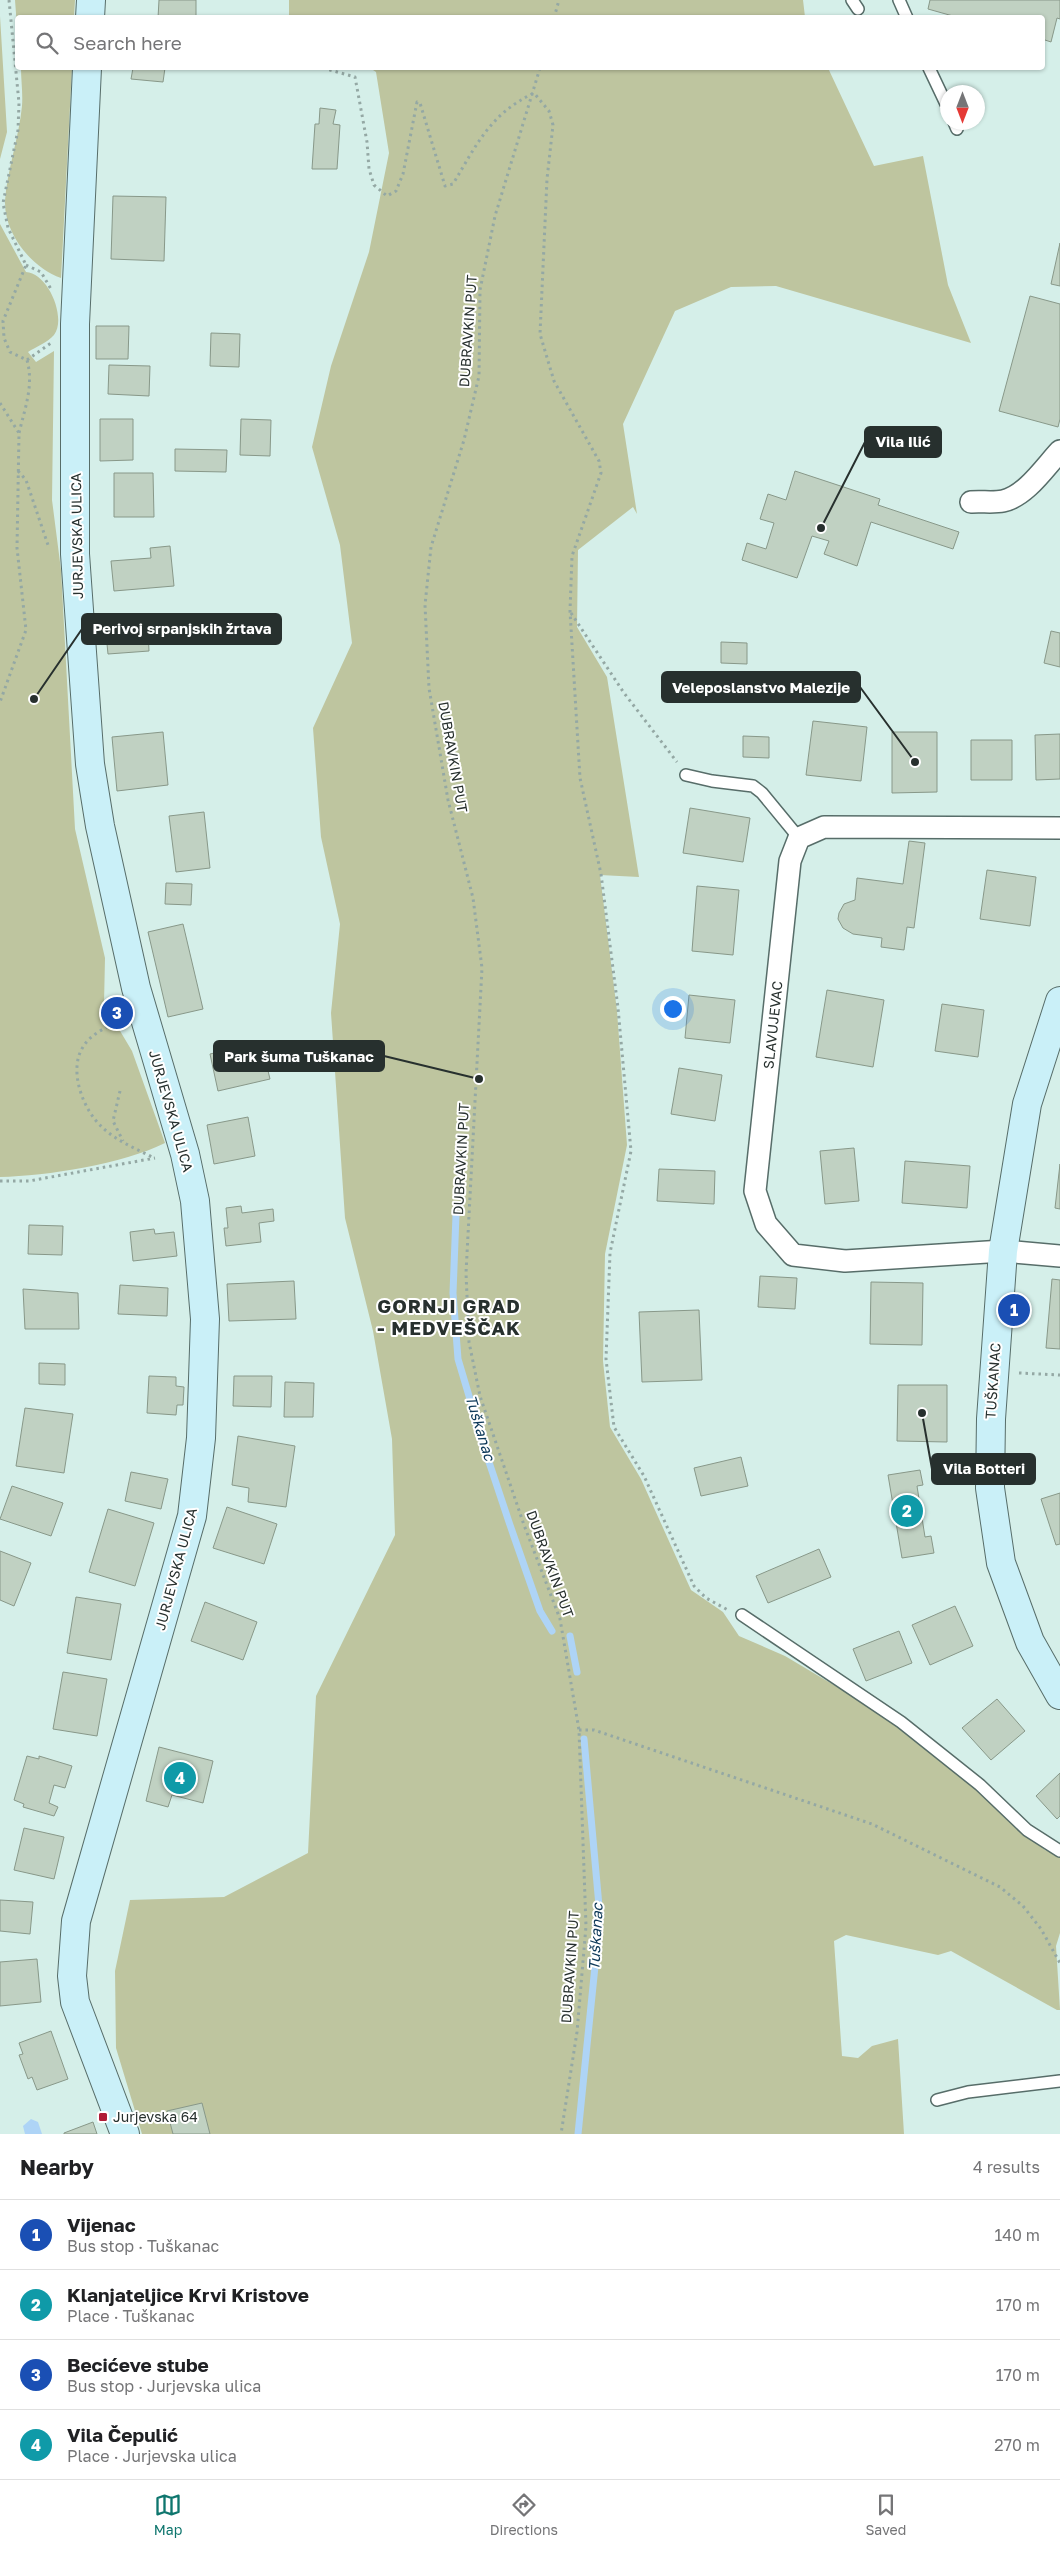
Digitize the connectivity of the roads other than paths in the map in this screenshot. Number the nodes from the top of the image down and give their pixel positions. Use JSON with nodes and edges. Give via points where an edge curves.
{"nodes":[{"id":1,"x":91,"y":0,"type":"edge"},
{"id":2,"x":899,"y":0,"type":"edge"},
{"id":3,"x":90,"y":15,"type":"edge"},
{"id":4,"x":906,"y":15,"type":"edge"},
{"id":5,"x":87,"y":70,"type":"edge"},
{"id":6,"x":930,"y":70,"type":"edge"},
{"id":7,"x":940,"y":91,"type":"edge"},
{"id":8,"x":1060,"y":451,"type":"edge"},
{"id":9,"x":971,"y":502,"type":"dead end"},
{"id":10,"x":686,"y":775,"type":"road end"},
{"id":11,"x":1060,"y":828,"type":"edge"},
{"id":12,"x":799,"y":838,"type":"junction"},
{"id":13,"x":1060,"y":1001,"type":"edge"},
{"id":14,"x":1003,"y":1251,"type":"junction"},
{"id":15,"x":1060,"y":1256,"type":"edge"},
{"id":16,"x":742,"y":1614,"type":"road end"},
{"id":17,"x":1060,"y":1695,"type":"edge"},
{"id":18,"x":1060,"y":1850,"type":"edge"},
{"id":19,"x":1060,"y":2081,"type":"edge"},
{"id":20,"x":938,"y":2100,"type":"dead end"},
{"id":21,"x":125,"y":2134,"type":"edge"}],
"edges":[{"from":1,"to":3,"type":"street"},
{"from":2,"to":4,"type":"lane"},
{"from":5,"to":21,"type":"street","name":"JURJEVSKA ULICA","via":[[75,366],[75,554],[89,756],[100,826],[136,988],[185,1154],[195,1201],[205,1319],[201,1438],[192,1516],[76,1921],[72,1953],[76,2002]]},
{"from":6,"to":7,"type":"lane"},
{"from":8,"to":9,"type":"street","via":[[1010,498]]},
{"from":10,"to":12,"type":"lane","via":[[753,786]]},
{"from":11,"to":12,"type":"street","via":[[824,827]]},
{"from":12,"to":14,"type":"street","name":"SLAVUJEVAC","via":[[790,861],[755,1191],[766,1224],[792,1255],[836,1260]]},
{"from":13,"to":14,"type":"street","name":"TUŠKANAC","via":[[1027,1104]]},
{"from":14,"to":15,"type":"street","name":"SLAVUJEVAC"},
{"from":14,"to":17,"type":"street","name":"TUŠKANAC","via":[[991,1419],[990,1488],[1001,1563],[1030,1642]]},
{"from":16,"to":18,"type":"lane","via":[[901,1722],[980,1785],[1027,1830]]},
{"from":19,"to":20,"type":"lane","via":[[968,2092]]}]}
